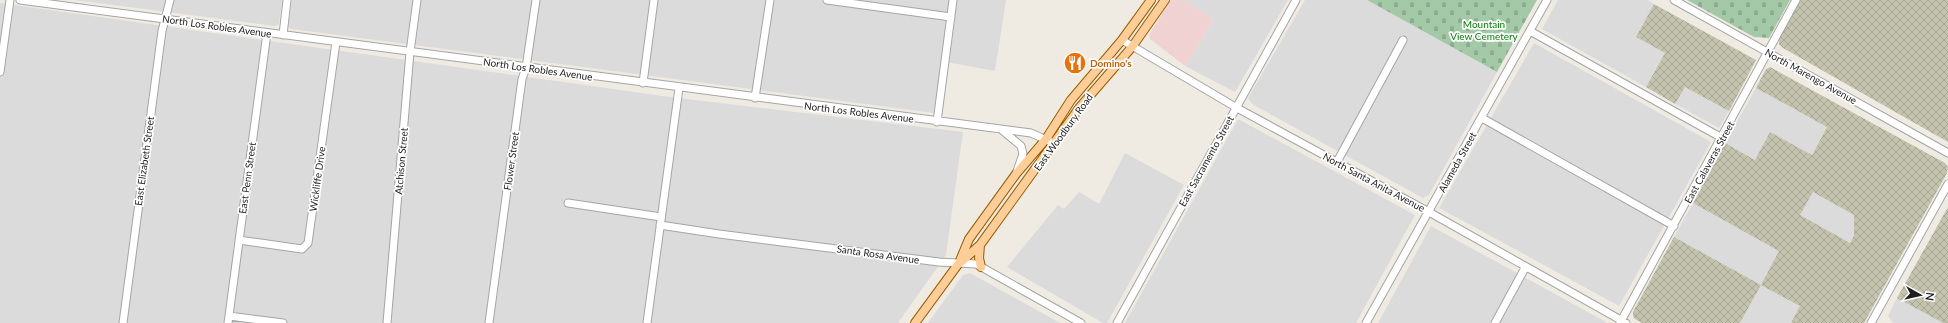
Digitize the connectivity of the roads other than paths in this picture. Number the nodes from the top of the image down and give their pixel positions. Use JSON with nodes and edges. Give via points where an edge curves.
{"nodes":[{"id":1,"x":10,"y":0,"type":"edge"},
{"id":2,"x":20,"y":0,"type":"edge"},
{"id":3,"x":170,"y":0,"type":"edge"},
{"id":4,"x":287,"y":0,"type":"edge"},
{"id":5,"x":417,"y":0,"type":"edge"},
{"id":6,"x":536,"y":0,"type":"edge"},
{"id":7,"x":654,"y":0,"type":"edge"},
{"id":8,"x":770,"y":0,"type":"edge"},
{"id":9,"x":827,"y":0,"type":"edge"},
{"id":10,"x":954,"y":0,"type":"edge"},
{"id":11,"x":1150,"y":0,"type":"edge"},
{"id":12,"x":1165,"y":0,"type":"edge"},
{"id":13,"x":1296,"y":0,"type":"edge"},
{"id":14,"x":1547,"y":0,"type":"edge"},
{"id":15,"x":1674,"y":0,"type":"edge"},
{"id":16,"x":1796,"y":0,"type":"edge"},
{"id":17,"x":59,"y":2,"type":"edge"},
{"id":18,"x":951,"y":18,"type":"junction"},
{"id":19,"x":166,"y":19,"type":"junction"},
{"id":20,"x":1530,"y":31,"type":"junction"},
{"id":21,"x":267,"y":33,"type":"junction"},
{"id":22,"x":283,"y":35,"type":"junction"},
{"id":23,"x":1122,"y":40,"type":"junction"},
{"id":24,"x":1403,"y":40,"type":"dead end"},
{"id":25,"x":336,"y":42,"type":"junction"},
{"id":26,"x":1132,"y":48,"type":"junction"},
{"id":27,"x":410,"y":52,"type":"junction"},
{"id":28,"x":1768,"y":52,"type":"junction"},
{"id":29,"x":526,"y":68,"type":"junction"},
{"id":30,"x":0,"y":72,"type":"edge"},
{"id":31,"x":1087,"y":80,"type":"junction"},
{"id":32,"x":643,"y":83,"type":"junction"},
{"id":33,"x":1096,"y":87,"type":"junction"},
{"id":34,"x":679,"y":88,"type":"junction"},
{"id":35,"x":755,"y":98,"type":"junction"},
{"id":36,"x":1237,"y":108,"type":"junction"},
{"id":37,"x":1482,"y":118,"type":"junction"},
{"id":38,"x":937,"y":122,"type":"junction"},
{"id":39,"x":1002,"y":130,"type":"junction"},
{"id":40,"x":1722,"y":138,"type":"junction"},
{"id":41,"x":1046,"y":139,"type":"junction"},
{"id":42,"x":1054,"y":144,"type":"junction"},
{"id":43,"x":1948,"y":153,"type":"edge"},
{"id":44,"x":1337,"y":162,"type":"junction"},
{"id":45,"x":1016,"y":174,"type":"junction"},
{"id":46,"x":1948,"y":184,"type":"edge"},
{"id":47,"x":568,"y":203,"type":"dead end"},
{"id":48,"x":1429,"y":212,"type":"junction"},
{"id":49,"x":661,"y":221,"type":"junction"},
{"id":50,"x":1674,"y":226,"type":"junction"},
{"id":51,"x":239,"y":240,"type":"junction"},
{"id":52,"x":980,"y":245,"type":"junction"},
{"id":53,"x":959,"y":263,"type":"junction"},
{"id":54,"x":981,"y":267,"type":"junction"},
{"id":55,"x":1525,"y":268,"type":"junction"},
{"id":56,"x":228,"y":319,"type":"edge"},
{"id":57,"x":1623,"y":322,"type":"edge"},
{"id":58,"x":1874,"y":322,"type":"edge"},
{"id":59,"x":123,"y":323,"type":"edge"},
{"id":60,"x":283,"y":323,"type":"edge"},
{"id":61,"x":387,"y":323,"type":"edge"},
{"id":62,"x":489,"y":323,"type":"edge"},
{"id":63,"x":648,"y":323,"type":"edge"},
{"id":64,"x":915,"y":323,"type":"edge"},
{"id":65,"x":1081,"y":323,"type":"edge"},
{"id":66,"x":1117,"y":323,"type":"edge"},
{"id":67,"x":1366,"y":323,"type":"edge"},
{"id":68,"x":1495,"y":323,"type":"edge"}],
"edges":[{"from":1,"to":30,"type":"street"},
{"from":2,"to":17,"type":"street","name":"North Los Robles Avenue"},
{"from":3,"to":19,"type":"street","name":"East Elizabeth Street"},
{"from":4,"to":22,"type":"street"},
{"from":5,"to":27,"type":"street","name":"Atchison Street"},
{"from":6,"to":29,"type":"street","name":"Flower Street"},
{"from":7,"to":32,"type":"street"},
{"from":8,"to":35,"type":"street"},
{"from":9,"to":18,"type":"street"},
{"from":10,"to":18,"type":"street"},
{"from":11,"to":23,"type":"main road","name":"East Woodbury Road"},
{"from":12,"to":26,"type":"main road","name":"East Woodbury Road"},
{"from":13,"to":36,"type":"street","name":"East Sacramento Street"},
{"from":14,"to":20,"type":"street","name":"Alameda Street"},
{"from":15,"to":28,"type":"street","name":"North Marengo Avenue"},
{"from":16,"to":28,"type":"street","name":"East Calaveras Street"},
{"from":17,"to":19,"type":"street","name":"North Los Robles Avenue"},
{"from":18,"to":38,"type":"street"},
{"from":19,"to":21,"type":"street","name":"North Los Robles Avenue"},
{"from":19,"to":59,"type":"street","name":"East Elizabeth Street","via":[[162,31]]},
{"from":20,"to":37,"type":"street","name":"Alameda Street"},
{"from":20,"to":40,"type":"street"},
{"from":21,"to":22,"type":"street","name":"North Los Robles Avenue"},
{"from":21,"to":51,"type":"street","name":"East Penn Street"},
{"from":22,"to":25,"type":"street","name":"North Los Robles Avenue"},
{"from":23,"to":26,"type":"street","name":"North Santa Anita Avenue"},
{"from":23,"to":31,"type":"main road","name":"East Woodbury Road"},
{"from":24,"to":44,"type":"street"},
{"from":25,"to":27,"type":"street","name":"North Los Robles Avenue"},
{"from":25,"to":51,"type":"street","name":"Wickliffe Drive","via":[[308,243],[302,249]]},
{"from":26,"to":33,"type":"main road","name":"East Woodbury Road"},
{"from":26,"to":36,"type":"street","name":"North Santa Anita Avenue"},
{"from":27,"to":29,"type":"street","name":"North Los Robles Avenue"},
{"from":27,"to":61,"type":"street","name":"Atchison Street"},
{"from":28,"to":40,"type":"street","name":"East Calaveras Street"},
{"from":28,"to":43,"type":"street","name":"North Marengo Avenue"},
{"from":29,"to":32,"type":"street","name":"North Los Robles Avenue"},
{"from":29,"to":62,"type":"street","name":"Flower Street","via":[[522,79]]},
{"from":31,"to":33,"type":"main road"},
{"from":31,"to":41,"type":"main road","name":"East Woodbury Road"},
{"from":32,"to":34,"type":"street","name":"North Los Robles Avenue"},
{"from":33,"to":42,"type":"main road","name":"East Woodbury Road"},
{"from":34,"to":35,"type":"street","name":"North Los Robles Avenue"},
{"from":34,"to":49,"type":"street"},
{"from":35,"to":38,"type":"street","name":"North Los Robles Avenue"},
{"from":36,"to":44,"type":"street","name":"North Santa Anita Avenue"},
{"from":36,"to":66,"type":"street","name":"East Sacramento Street"},
{"from":37,"to":48,"type":"street","name":"Alameda Street"},
{"from":37,"to":50,"type":"street"},
{"from":38,"to":39,"type":"street","name":"North Los Robles Avenue"},
{"from":39,"to":41,"type":"street","name":"North Los Robles Avenue","via":[[1033,134]]},
{"from":39,"to":45,"type":"street","via":[[1021,146],[1023,154]]},
{"from":40,"to":50,"type":"street","name":"East Calaveras Street"},
{"from":41,"to":42,"type":"street","name":"North Los Robles Avenue"},
{"from":41,"to":45,"type":"main road","name":"East Woodbury Road"},
{"from":42,"to":52,"type":"main road","name":"East Woodbury Road"},
{"from":44,"to":48,"type":"street","name":"North Santa Anita Avenue"},
{"from":45,"to":53,"type":"main road","name":"East Woodbury Road","via":[[969,239]]},
{"from":46,"to":58,"type":"street"},
{"from":47,"to":49,"type":"street","name":"Santa Rosa Avenue"},
{"from":48,"to":55,"type":"street","name":"North Santa Anita Avenue"},
{"from":48,"to":67,"type":"street","name":"Alameda Street"},
{"from":49,"to":53,"type":"street","name":"Santa Rosa Avenue","via":[[719,234]]},
{"from":49,"to":63,"type":"street"},
{"from":50,"to":57,"type":"street","name":"East Calaveras Street"},
{"from":51,"to":56,"type":"street","name":"East Penn Street"},
{"from":52,"to":53,"type":"main road","name":"East Woodbury Road"},
{"from":52,"to":54,"type":"main road"},
{"from":53,"to":54,"type":"street","name":"Santa Rosa Avenue","via":[[976,264]]},
{"from":53,"to":64,"type":"main road","name":"East Woodbury Road"},
{"from":54,"to":65,"type":"street","name":"Santa Rosa Avenue"},
{"from":55,"to":57,"type":"street","name":"North Santa Anita Avenue"},
{"from":55,"to":68,"type":"street"},
{"from":56,"to":60,"type":"street"}]}
